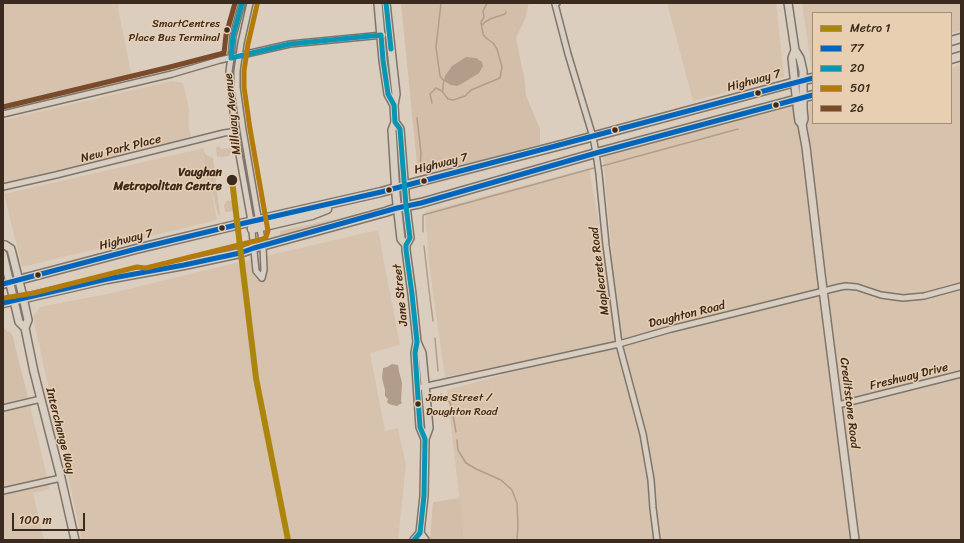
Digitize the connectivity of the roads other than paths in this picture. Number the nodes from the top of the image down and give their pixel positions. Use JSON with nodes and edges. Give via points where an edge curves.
{"nodes":[{"id":1,"x":242,"y":3,"type":"edge"},
{"id":2,"x":250,"y":3,"type":"edge"},
{"id":3,"x":378,"y":3,"type":"edge"},
{"id":4,"x":386,"y":3,"type":"edge"},
{"id":5,"x":557,"y":3,"type":"edge"},
{"id":6,"x":788,"y":3,"type":"edge"},
{"id":7,"x":381,"y":35,"type":"junction"},
{"id":8,"x":389,"y":35,"type":"junction"},
{"id":9,"x":795,"y":50,"type":"junction"},
{"id":10,"x":239,"y":56,"type":"junction"},
{"id":11,"x":231,"y":58,"type":"junction"},
{"id":12,"x":812,"y":78,"type":"edge"},
{"id":13,"x":803,"y":80,"type":"junction"},
{"id":14,"x":794,"y":82,"type":"junction"},
{"id":15,"x":812,"y":95,"type":"edge"},
{"id":16,"x":800,"y":99,"type":"junction"},
{"id":17,"x":394,"y":105,"type":"junction"},
{"id":18,"x":3,"y":114,"type":"edge"},
{"id":19,"x":395,"y":122,"type":"junction"},
{"id":20,"x":243,"y":130,"type":"junction"},
{"id":21,"x":235,"y":132,"type":"junction"},
{"id":22,"x":593,"y":137,"type":"junction"},
{"id":23,"x":596,"y":153,"type":"junction"},
{"id":24,"x":3,"y":186,"type":"edge"},
{"id":25,"x":404,"y":186,"type":"junction"},
{"id":26,"x":395,"y":188,"type":"junction"},
{"id":27,"x":406,"y":206,"type":"junction"},
{"id":28,"x":397,"y":208,"type":"junction"},
{"id":29,"x":255,"y":224,"type":"junction"},
{"id":30,"x":3,"y":237,"type":"edge"},
{"id":31,"x":406,"y":245,"type":"junction"},
{"id":32,"x":263,"y":246,"type":"junction"},
{"id":33,"x":4,"y":248,"type":"edge"},
{"id":34,"x":254,"y":248,"type":"junction"},
{"id":35,"x":3,"y":254,"type":"edge"},
{"id":36,"x":19,"y":280,"type":"junction"},
{"id":37,"x":6,"y":283,"type":"edge"},
{"id":38,"x":961,"y":286,"type":"edge"},
{"id":39,"x":824,"y":291,"type":"junction"},
{"id":40,"x":23,"y":298,"type":"junction"},
{"id":41,"x":14,"y":300,"type":"junction"},
{"id":42,"x":3,"y":303,"type":"edge"},
{"id":43,"x":25,"y":328,"type":"junction"},
{"id":44,"x":619,"y":344,"type":"junction"},
{"id":45,"x":961,"y":374,"type":"edge"},
{"id":46,"x":421,"y":388,"type":"junction"},
{"id":47,"x":41,"y":399,"type":"junction"},
{"id":48,"x":838,"y":405,"type":"junction"},
{"id":49,"x":3,"y":408,"type":"edge"},
{"id":50,"x":61,"y":478,"type":"junction"},
{"id":51,"x":3,"y":491,"type":"edge"},
{"id":52,"x":420,"y":533,"type":"junction"},
{"id":53,"x":75,"y":540,"type":"edge"},
{"id":54,"x":414,"y":540,"type":"edge"},
{"id":55,"x":425,"y":540,"type":"edge"},
{"id":56,"x":657,"y":540,"type":"edge"},
{"id":57,"x":855,"y":540,"type":"edge"}],
"edges":[{"from":1,"to":11,"type":"street","name":"Millway Avenue"},
{"from":2,"to":10,"type":"street","name":"Millway Avenue"},
{"from":3,"to":7,"type":"street","name":"Jane Street"},
{"from":4,"to":8,"type":"street","name":"Jane Street"},
{"from":5,"to":22,"type":"street","name":"Maplecrete Road","via":[[555,4],[568,54]]},
{"from":6,"to":9,"type":"street","name":"Creditstone Road"},
{"from":7,"to":8,"type":"street"},
{"from":7,"to":10,"type":"street","via":[[290,44]]},
{"from":7,"to":17,"type":"street","name":"Jane Street","via":[[388,94]]},
{"from":8,"to":17,"type":"street","name":"Jane Street","via":[[396,94]]},
{"from":9,"to":13,"type":"street","name":"Creditstone Road","via":[[800,58]]},
{"from":9,"to":14,"type":"street","name":"Creditstone Road","via":[[792,58]]},
{"from":10,"to":11,"type":"street"},
{"from":10,"to":20,"type":"street","name":"Millway Avenue","via":[[237,87]]},
{"from":11,"to":18,"type":"street"},
{"from":11,"to":21,"type":"street","name":"Millway Avenue","via":[[229,71]]},
{"from":12,"to":13,"type":"main road","name":"Highway 7"},
{"from":13,"to":14,"type":"main road","name":"Highway 7"},
{"from":13,"to":16,"type":"street","name":"Creditstone Road"},
{"from":14,"to":16,"type":"street","name":"Creditstone Road"},
{"from":14,"to":22,"type":"main road","name":"Highway 7"},
{"from":15,"to":16,"type":"main road"},
{"from":16,"to":23,"type":"main road"},
{"from":16,"to":39,"type":"street","name":"Creditstone Road","via":[[799,121],[806,147]]},
{"from":17,"to":19,"type":"street","name":"Jane Street"},
{"from":19,"to":25,"type":"street","name":"Jane Street","via":[[400,129]]},
{"from":19,"to":26,"type":"street","name":"Jane Street","via":[[392,130]]},
{"from":20,"to":21,"type":"street","name":"New Park Place"},
{"from":20,"to":29,"type":"street","name":"Millway Avenue","via":[[257,211]]},
{"from":21,"to":24,"type":"street","name":"New Park Place"},
{"from":21,"to":29,"type":"street","name":"Millway Avenue"},
{"from":22,"to":23,"type":"street","name":"Maplecrete Road"},
{"from":22,"to":25,"type":"main road","name":"Highway 7"},
{"from":23,"to":27,"type":"main road"},
{"from":23,"to":44,"type":"street","name":"Maplecrete Road"},
{"from":25,"to":26,"type":"main road","name":"Highway 7"},
{"from":25,"to":27,"type":"street","name":"Jane Street"},
{"from":26,"to":28,"type":"street","name":"Jane Street"},
{"from":26,"to":29,"type":"main road","name":"Highway 7"},
{"from":27,"to":28,"type":"main road"},
{"from":27,"to":31,"type":"street","name":"Jane Street","via":[[410,238]]},
{"from":28,"to":31,"type":"street","name":"Jane Street","via":[[401,239]]},
{"from":28,"to":32,"type":"main road"},
{"from":29,"to":32,"type":"street","name":"Millway Avenue"},
{"from":29,"to":34,"type":"street","name":"Millway Avenue"},
{"from":29,"to":36,"type":"main road","name":"Highway 7","via":[[136,249]]},
{"from":30,"to":33,"type":"street","name":"Interchange Way"},
{"from":31,"to":46,"type":"street","name":"Jane Street","via":[[417,342],[415,353]]},
{"from":32,"to":34,"type":"main road"},
{"from":32,"to":34,"type":"street","name":"Millway Avenue","via":[[262,278],[256,271]]},
{"from":33,"to":36,"type":"street","name":"Interchange Way","via":[[11,249]]},
{"from":34,"to":40,"type":"main road"},
{"from":35,"to":37,"type":"street","name":"Interchange Way"},
{"from":36,"to":37,"type":"main road","name":"Highway 7"},
{"from":36,"to":40,"type":"street","name":"Interchange Way"},
{"from":37,"to":41,"type":"street","name":"Interchange Way"},
{"from":38,"to":39,"type":"street","name":"Doughton Road","via":[[924,296],[903,298],[885,296],[852,286]]},
{"from":39,"to":44,"type":"street","name":"Doughton Road"},
{"from":39,"to":48,"type":"street","name":"Creditstone Road"},
{"from":40,"to":41,"type":"main road"},
{"from":40,"to":43,"type":"street","name":"Interchange Way","via":[[28,320]]},
{"from":41,"to":42,"type":"main road"},
{"from":41,"to":43,"type":"street","name":"Interchange Way","via":[[19,322]]},
{"from":43,"to":47,"type":"street","name":"Interchange Way"},
{"from":44,"to":46,"type":"street","name":"Doughton Road"},
{"from":44,"to":56,"type":"street","name":"Maplecrete Road","via":[[643,434]]},
{"from":45,"to":48,"type":"street","name":"Freshway Drive"},
{"from":46,"to":52,"type":"street","name":"Jane Street","via":[[420,427],[425,440],[424,496]]},
{"from":47,"to":49,"type":"street"},
{"from":47,"to":50,"type":"street","name":"Interchange Way"},
{"from":48,"to":57,"type":"street","name":"Creditstone Road"},
{"from":50,"to":51,"type":"street"},
{"from":50,"to":53,"type":"street","name":"Interchange Way"},
{"from":52,"to":54,"type":"street"},
{"from":52,"to":55,"type":"street"}]}
